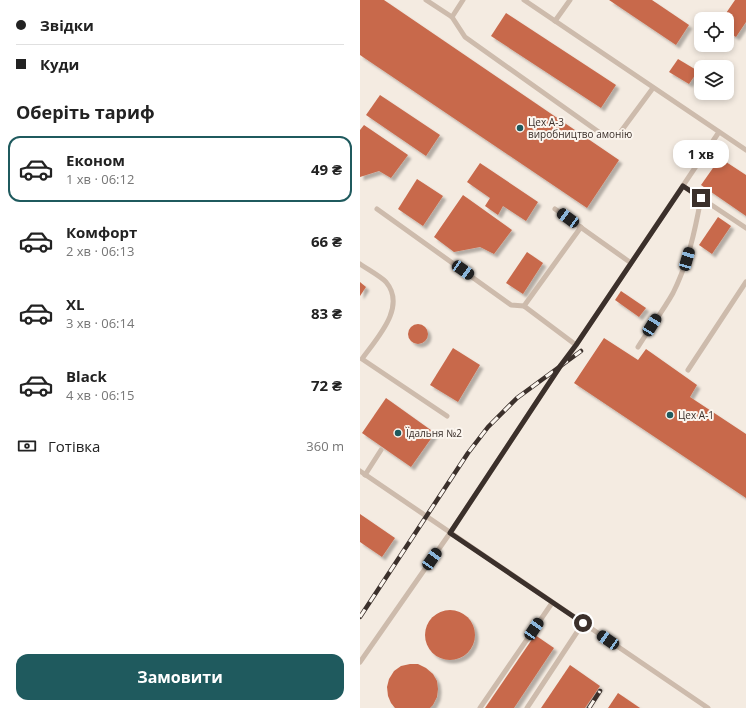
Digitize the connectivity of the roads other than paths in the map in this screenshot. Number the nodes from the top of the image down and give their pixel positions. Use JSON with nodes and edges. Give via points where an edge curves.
{"nodes":[{"id":1,"x":426,"y":0,"type":"edge"},
{"id":2,"x":463,"y":0,"type":"edge"},
{"id":3,"x":524,"y":0,"type":"edge"},
{"id":4,"x":570,"y":0,"type":"edge"},
{"id":5,"x":452,"y":17,"type":"junction"},
{"id":6,"x":555,"y":22,"type":"junction"},
{"id":7,"x":653,"y":88,"type":"junction"},
{"id":8,"x":719,"y":132,"type":"junction"},
{"id":9,"x":746,"y":150,"type":"edge"},
{"id":10,"x":683,"y":186,"type":"junction"},
{"id":11,"x":701,"y":198,"type":"junction"},
{"id":12,"x":377,"y":209,"type":"dead end"},
{"id":13,"x":555,"y":209,"type":"dead end"},
{"id":14,"x":581,"y":227,"type":"junction"},
{"id":15,"x":746,"y":228,"type":"edge"},
{"id":16,"x":631,"y":263,"type":"junction"},
{"id":17,"x":360,"y":264,"type":"edge"},
{"id":18,"x":746,"y":282,"type":"edge"},
{"id":19,"x":524,"y":306,"type":"junction"},
{"id":20,"x":576,"y":345,"type":"junction"},
{"id":21,"x":638,"y":347,"type":"dead end"},
{"id":22,"x":361,"y":359,"type":"edge"},
{"id":23,"x":688,"y":370,"type":"dead end"},
{"id":24,"x":447,"y":416,"type":"dead end"},
{"id":25,"x":381,"y":450,"type":"dead end"},
{"id":26,"x":360,"y":471,"type":"edge"},
{"id":27,"x":365,"y":475,"type":"junction"},
{"id":28,"x":450,"y":533,"type":"junction"},
{"id":29,"x":552,"y":602,"type":"junction"},
{"id":30,"x":583,"y":623,"type":"junction"},
{"id":31,"x":360,"y":662,"type":"edge"},
{"id":32,"x":480,"y":708,"type":"edge"},
{"id":33,"x":527,"y":708,"type":"edge"},
{"id":34,"x":708,"y":708,"type":"edge"}],
"edges":[{"from":1,"to":5,"type":"lane"},
{"from":2,"to":5,"type":"lane"},
{"from":3,"to":6,"type":"lane"},
{"from":4,"to":6,"type":"lane"},
{"from":5,"to":7,"type":"lane","via":[[465,37],[603,135],[619,134]]},
{"from":6,"to":7,"type":"lane"},
{"from":7,"to":8,"type":"lane"},
{"from":8,"to":9,"type":"lane"},
{"from":8,"to":10,"type":"lane"},
{"from":10,"to":11,"type":"lane"},
{"from":10,"to":16,"type":"lane"},
{"from":11,"to":15,"type":"lane"},
{"from":11,"to":21,"type":"lane","via":[[695,233],[673,293]]},
{"from":12,"to":19,"type":"lane","via":[[511,305]]},
{"from":13,"to":14,"type":"lane"},
{"from":14,"to":16,"type":"lane"},
{"from":14,"to":19,"type":"lane"},
{"from":16,"to":20,"type":"lane"},
{"from":17,"to":22,"type":"lane","via":[[386,282],[394,305],[391,317]]},
{"from":18,"to":23,"type":"lane"},
{"from":19,"to":20,"type":"lane"},
{"from":20,"to":28,"type":"lane"},
{"from":22,"to":24,"type":"lane"},
{"from":25,"to":27,"type":"lane"},
{"from":26,"to":27,"type":"lane"},
{"from":27,"to":28,"type":"lane"},
{"from":28,"to":29,"type":"lane"},
{"from":28,"to":31,"type":"lane"},
{"from":29,"to":30,"type":"lane"},
{"from":29,"to":32,"type":"lane"},
{"from":30,"to":33,"type":"lane"},
{"from":30,"to":34,"type":"lane"}]}
